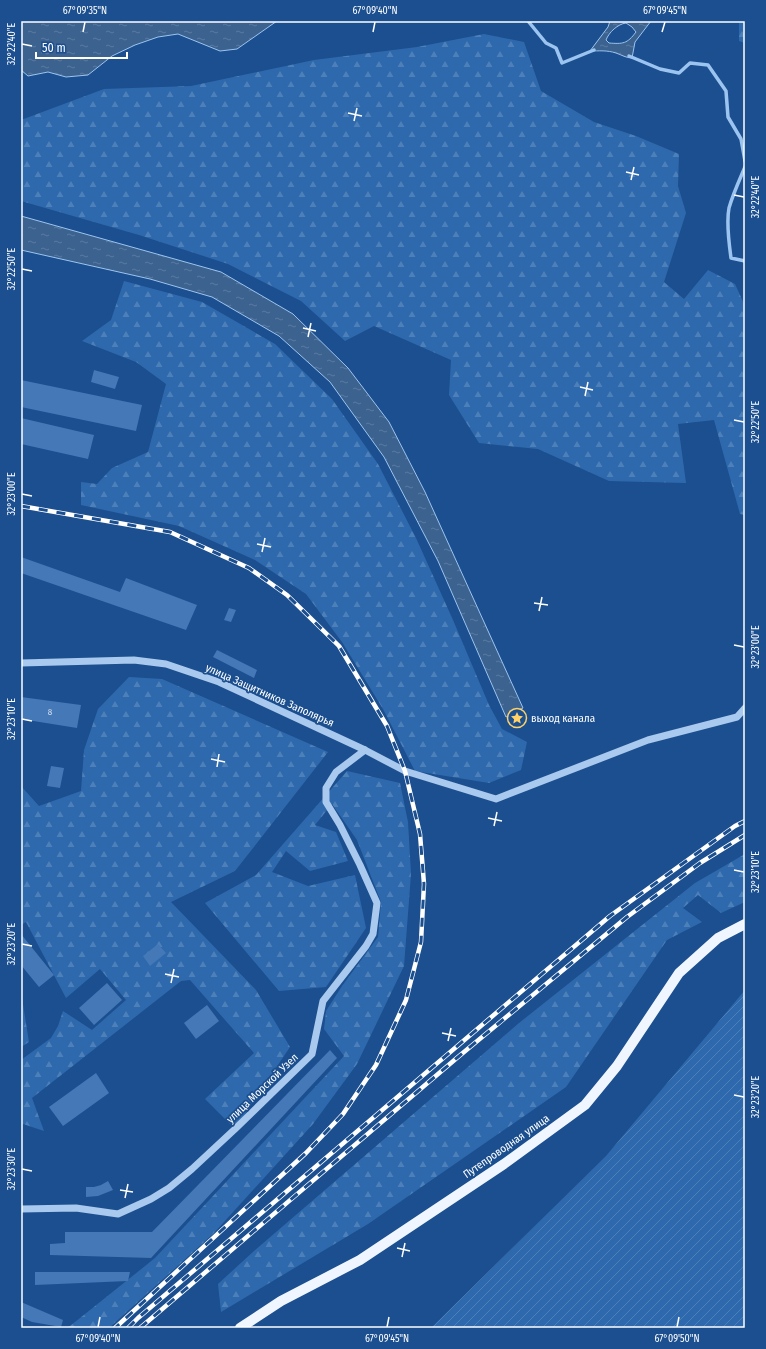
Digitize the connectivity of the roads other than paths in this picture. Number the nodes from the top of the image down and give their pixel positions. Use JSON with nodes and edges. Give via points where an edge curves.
{"nodes":[{"id":1,"x":21,"y":663,"type":"edge"},
{"id":2,"x":745,"y":708,"type":"edge"},
{"id":3,"x":365,"y":750,"type":"junction"},
{"id":4,"x":745,"y":924,"type":"edge"},
{"id":5,"x":21,"y":1209,"type":"edge"},
{"id":6,"x":240,"y":1328,"type":"edge"}],
"edges":[{"from":1,"to":3,"type":"street","name":"улица Защитников Заполярья","via":[[134,660],[166,664],[219,682]]},
{"from":2,"to":3,"type":"street","name":"улица Защитников Заполярья","via":[[737,717],[648,740],[496,799],[405,771]]},
{"from":3,"to":5,"type":"street","name":"улица Морской Узел","via":[[336,772],[326,788],[326,802],[377,903],[373,934],[323,1001],[312,1054],[192,1169],[151,1199],[118,1214],[76,1208]]},
{"from":4,"to":6,"type":"main road","name":"Путепроводная улица","via":[[718,938],[679,973],[617,1066],[585,1105],[504,1164],[360,1260],[281,1301]]}]}
